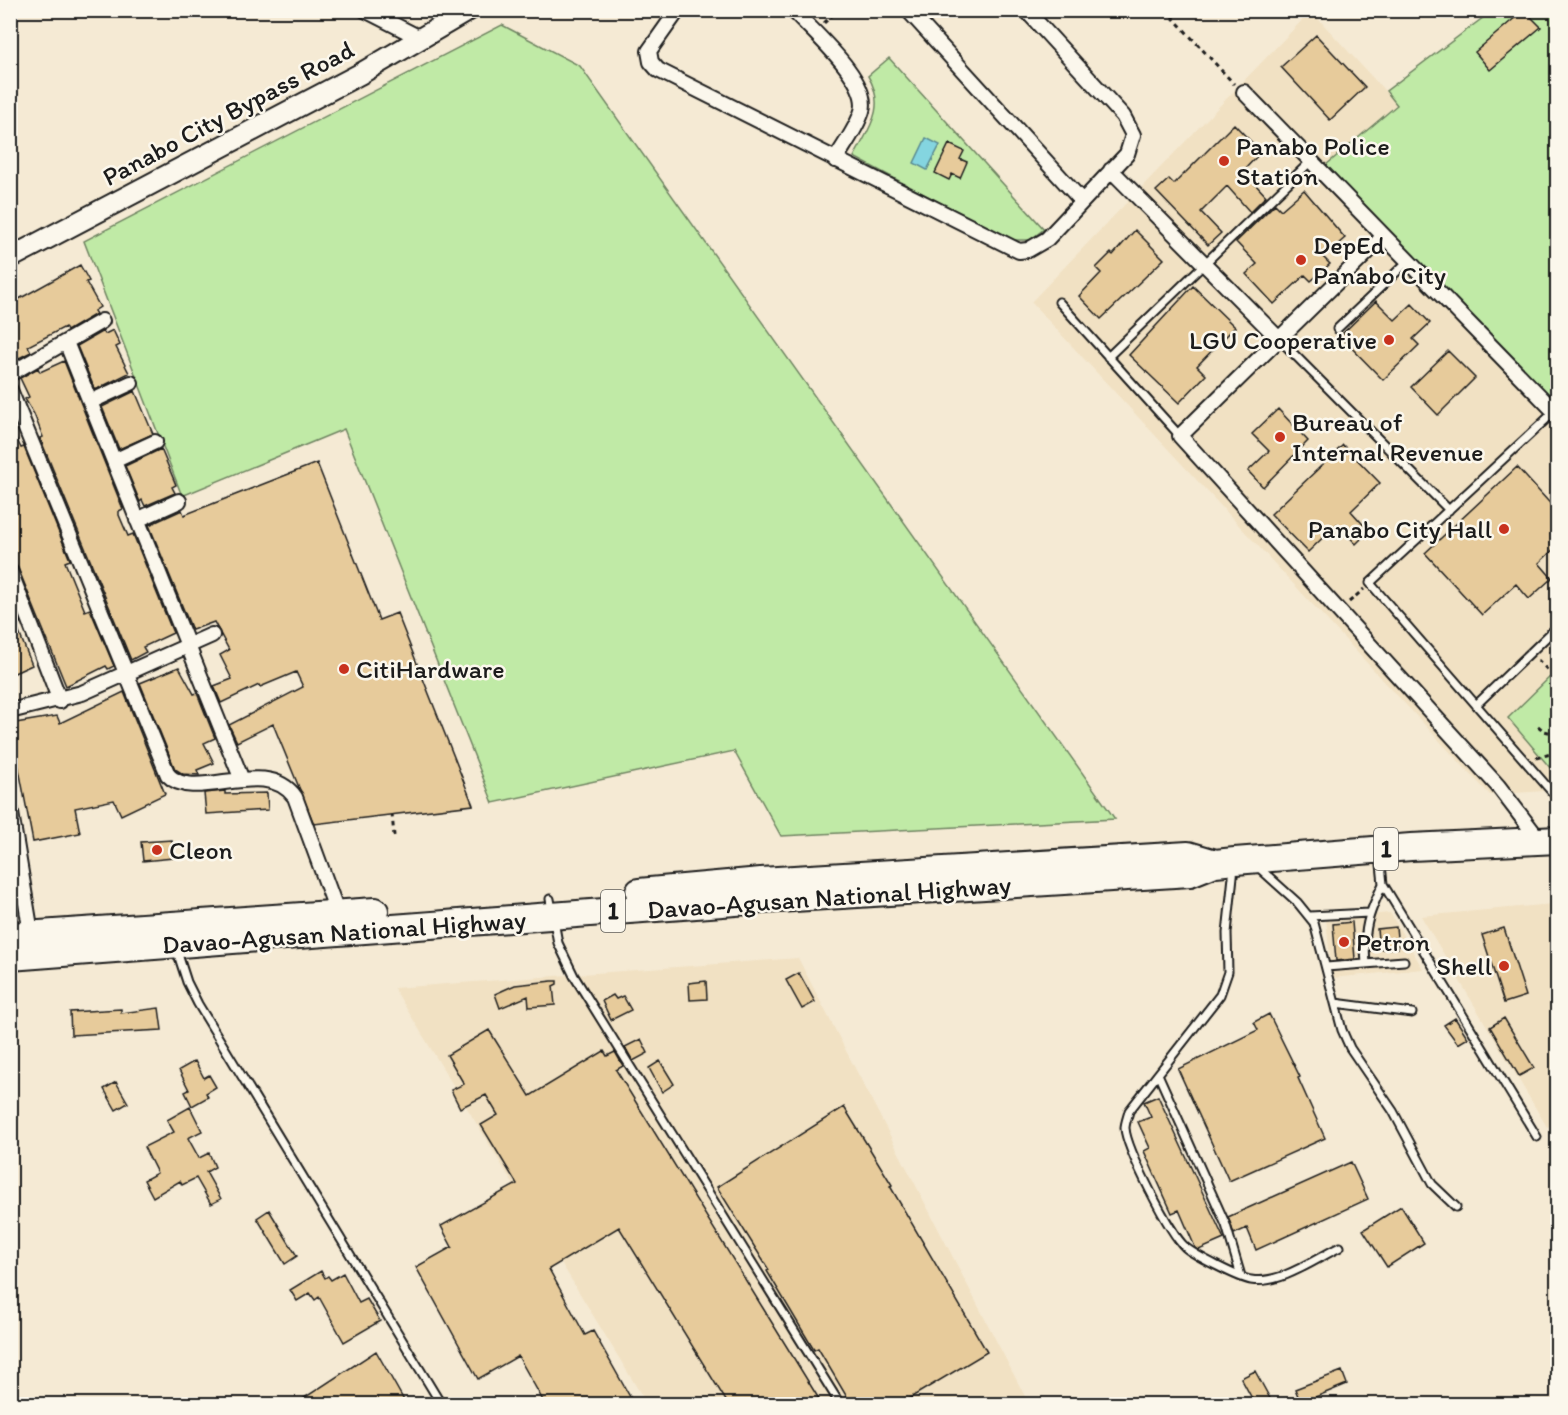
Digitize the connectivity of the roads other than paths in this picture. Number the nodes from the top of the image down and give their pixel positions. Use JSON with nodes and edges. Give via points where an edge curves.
{"nodes":[{"id":1,"x":365,"y":10,"type":"edge"},
{"id":2,"x":678,"y":10,"type":"edge"},
{"id":3,"x":793,"y":10,"type":"edge"},
{"id":4,"x":908,"y":10,"type":"edge"},
{"id":5,"x":1026,"y":10,"type":"edge"},
{"id":6,"x":469,"y":11,"type":"edge"},
{"id":7,"x":422,"y":39,"type":"junction"},
{"id":8,"x":1244,"y":92,"type":"road end"},
{"id":9,"x":835,"y":160,"type":"junction"},
{"id":10,"x":1311,"y":161,"type":"junction"},
{"id":11,"x":1111,"y":170,"type":"junction"},
{"id":12,"x":1082,"y":201,"type":"junction"},
{"id":13,"x":1384,"y":236,"type":"junction"},
{"id":14,"x":10,"y":258,"type":"edge"},
{"id":15,"x":1408,"y":261,"type":"junction"},
{"id":16,"x":1204,"y":264,"type":"junction"},
{"id":17,"x":1059,"y":302,"type":"dead end"},
{"id":18,"x":102,"y":321,"type":"dead end"},
{"id":19,"x":1337,"y":329,"type":"dead end"},
{"id":20,"x":1278,"y":338,"type":"junction"},
{"id":21,"x":66,"y":342,"type":"junction"},
{"id":22,"x":1108,"y":357,"type":"junction"},
{"id":23,"x":10,"y":374,"type":"edge"},
{"id":24,"x":131,"y":383,"type":"dead end"},
{"id":25,"x":10,"y":390,"type":"edge"},
{"id":26,"x":90,"y":402,"type":"junction"},
{"id":27,"x":1556,"y":414,"type":"edge"},
{"id":28,"x":1180,"y":436,"type":"junction"},
{"id":29,"x":155,"y":442,"type":"dead end"},
{"id":30,"x":114,"y":461,"type":"junction"},
{"id":31,"x":179,"y":501,"type":"dead end"},
{"id":32,"x":1449,"y":510,"type":"junction"},
{"id":33,"x":137,"y":520,"type":"junction"},
{"id":34,"x":10,"y":571,"type":"edge"},
{"id":35,"x":1557,"y":626,"type":"edge"},
{"id":36,"x":212,"y":635,"type":"dead end"},
{"id":37,"x":189,"y":647,"type":"junction"},
{"id":38,"x":126,"y":675,"type":"junction"},
{"id":39,"x":60,"y":700,"type":"junction"},
{"id":40,"x":1476,"y":705,"type":"junction"},
{"id":41,"x":10,"y":711,"type":"edge"},
{"id":42,"x":242,"y":780,"type":"junction"},
{"id":43,"x":1557,"y":799,"type":"edge"},
{"id":44,"x":11,"y":812,"type":"edge"},
{"id":45,"x":1549,"y":840,"type":"edge"},
{"id":46,"x":1380,"y":850,"type":"junction"},
{"id":47,"x":1233,"y":861,"type":"junction"},
{"id":48,"x":1383,"y":884,"type":"junction"},
{"id":49,"x":551,"y":908,"type":"junction"},
{"id":50,"x":1369,"y":913,"type":"junction"},
{"id":51,"x":338,"y":914,"type":"junction"},
{"id":52,"x":1310,"y":916,"type":"junction"},
{"id":53,"x":174,"y":935,"type":"junction"},
{"id":54,"x":21,"y":946,"type":"edge"},
{"id":55,"x":1404,"y":961,"type":"dead end"},
{"id":56,"x":1365,"y":964,"type":"junction"},
{"id":57,"x":1326,"y":968,"type":"junction"},
{"id":58,"x":1335,"y":1003,"type":"junction"},
{"id":59,"x":1412,"y":1013,"type":"dead end"},
{"id":60,"x":1158,"y":1074,"type":"junction"},
{"id":61,"x":1538,"y":1137,"type":"dead end"},
{"id":62,"x":1456,"y":1207,"type":"dead end"},
{"id":63,"x":1340,"y":1246,"type":"dead end"},
{"id":64,"x":1240,"y":1276,"type":"junction"},
{"id":65,"x":441,"y":1404,"type":"edge"},
{"id":66,"x":840,"y":1404,"type":"edge"}],
"edges":[{"from":1,"to":7,"type":"street"},
{"from":2,"to":9,"type":"street","via":[[649,51],[658,70]]},
{"from":3,"to":9,"type":"street","via":[[850,73],[863,96],[859,120]]},
{"from":4,"to":12,"type":"street"},
{"from":5,"to":11,"type":"street","via":[[1130,126],[1132,145]]},
{"from":6,"to":7,"type":"main road","name":"Panabo City Bypass Road"},
{"from":7,"to":14,"type":"main road","name":"Panabo City Bypass Road"},
{"from":8,"to":10,"type":"street"},
{"from":9,"to":12,"type":"street","via":[[1019,251],[1047,239]]},
{"from":10,"to":13,"type":"street"},
{"from":10,"to":16,"type":"lane"},
{"from":11,"to":12,"type":"street"},
{"from":11,"to":16,"type":"street"},
{"from":13,"to":15,"type":"street"},
{"from":13,"to":20,"type":"street"},
{"from":15,"to":19,"type":"lane"},
{"from":15,"to":27,"type":"street"},
{"from":16,"to":20,"type":"street"},
{"from":16,"to":22,"type":"lane"},
{"from":17,"to":22,"type":"lane"},
{"from":18,"to":21,"type":"street"},
{"from":20,"to":28,"type":"street"},
{"from":20,"to":32,"type":"lane"},
{"from":21,"to":23,"type":"street"},
{"from":21,"to":26,"type":"street"},
{"from":22,"to":28,"type":"lane"},
{"from":24,"to":26,"type":"street"},
{"from":25,"to":38,"type":"street"},
{"from":26,"to":30,"type":"street"},
{"from":27,"to":32,"type":"lane"},
{"from":28,"to":45,"type":"street"},
{"from":29,"to":30,"type":"street"},
{"from":30,"to":33,"type":"street"},
{"from":31,"to":33,"type":"street"},
{"from":32,"to":40,"type":"lane","via":[[1370,583]]},
{"from":33,"to":37,"type":"street"},
{"from":34,"to":39,"type":"street"},
{"from":35,"to":40,"type":"lane"},
{"from":36,"to":37,"type":"street"},
{"from":37,"to":38,"type":"street"},
{"from":37,"to":42,"type":"street"},
{"from":38,"to":39,"type":"street"},
{"from":38,"to":42,"type":"street","via":[[162,764],[174,781],[189,784]]},
{"from":39,"to":41,"type":"street"},
{"from":40,"to":43,"type":"lane"},
{"from":42,"to":51,"type":"street","via":[[280,782],[295,797]]},
{"from":44,"to":54,"type":"street"},
{"from":45,"to":46,"type":"highway","name":"Davao-Agusan National Highway","number":"1"},
{"from":46,"to":47,"type":"highway","name":"Davao-Agusan National Highway","number":"1"},
{"from":46,"to":48,"type":"lane"},
{"from":47,"to":49,"type":"highway","name":"Davao-Agusan National Highway","number":"1","via":[[1190,873],[762,891]]},
{"from":47,"to":52,"type":"lane"},
{"from":47,"to":60,"type":"lane","via":[[1224,986],[1207,1014]]},
{"from":48,"to":50,"type":"lane"},
{"from":48,"to":61,"type":"lane"},
{"from":49,"to":51,"type":"highway","name":"Davao-Agusan National Highway","number":"1"},
{"from":49,"to":53,"type":"highway","name":"Davao-Agusan National Highway","number":"1"},
{"from":49,"to":66,"type":"lane","via":[[558,944],[574,976]]},
{"from":50,"to":52,"type":"lane"},
{"from":50,"to":56,"type":"lane","via":[[1364,938]]},
{"from":51,"to":53,"type":"highway","name":"Davao-Agusan National Highway","number":"1"},
{"from":52,"to":57,"type":"lane"},
{"from":53,"to":54,"type":"highway","name":"Davao-Agusan National Highway","number":"1"},
{"from":53,"to":65,"type":"lane","via":[[187,982],[198,1004]]},
{"from":55,"to":56,"type":"lane"},
{"from":56,"to":57,"type":"lane"},
{"from":57,"to":58,"type":"lane"},
{"from":58,"to":59,"type":"lane"},
{"from":58,"to":62,"type":"lane","via":[[1350,1048],[1393,1111],[1432,1184]]},
{"from":60,"to":64,"type":"lane","via":[[1226,1225]]},
{"from":60,"to":64,"type":"lane","via":[[1129,1110],[1125,1128],[1129,1144],[1146,1184],[1184,1246]]},
{"from":63,"to":64,"type":"lane","via":[[1287,1273],[1264,1280]]}]}
